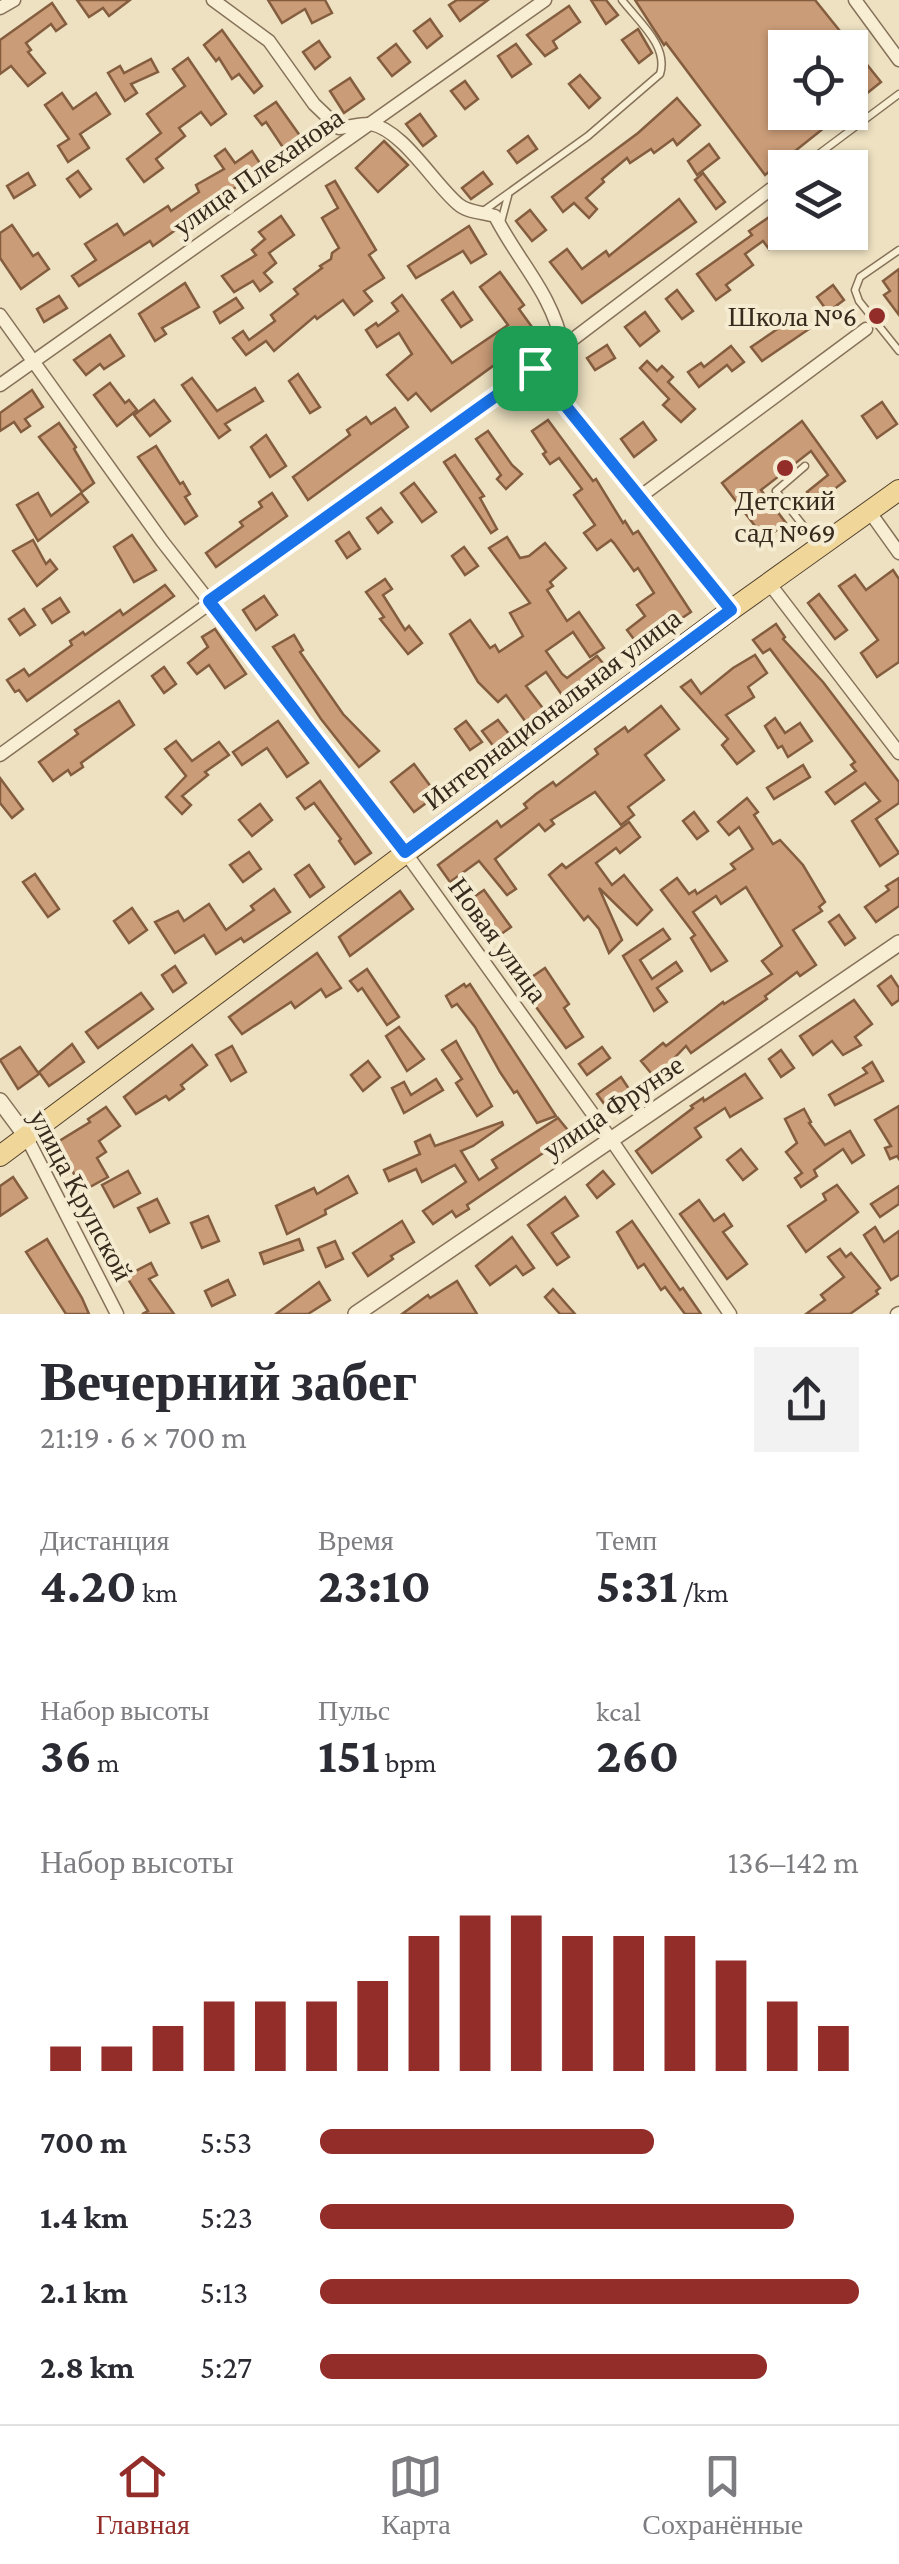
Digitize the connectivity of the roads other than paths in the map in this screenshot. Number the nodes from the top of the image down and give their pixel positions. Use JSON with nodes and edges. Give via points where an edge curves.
{"nodes":[{"id":1,"x":14,"y":0,"type":"edge"},
{"id":2,"x":213,"y":0,"type":"edge"},
{"id":3,"x":545,"y":0,"type":"edge"},
{"id":4,"x":622,"y":0,"type":"edge"},
{"id":5,"x":855,"y":0,"type":"edge"},
{"id":6,"x":0,"y":8,"type":"edge"},
{"id":7,"x":899,"y":60,"type":"edge"},
{"id":8,"x":899,"y":94,"type":"edge"},
{"id":9,"x":372,"y":124,"type":"junction"},
{"id":10,"x":824,"y":150,"type":"edge"},
{"id":11,"x":768,"y":191,"type":"edge"},
{"id":12,"x":508,"y":195,"type":"junction"},
{"id":13,"x":482,"y":212,"type":"junction"},
{"id":14,"x":501,"y":227,"type":"junction"},
{"id":15,"x":899,"y":250,"type":"edge"},
{"id":16,"x":0,"y":315,"type":"edge"},
{"id":17,"x":871,"y":326,"type":"junction"},
{"id":18,"x":563,"y":347,"type":"junction"},
{"id":19,"x":899,"y":351,"type":"edge"},
{"id":20,"x":34,"y":362,"type":"junction"},
{"id":21,"x":535,"y":368,"type":"junction"},
{"id":22,"x":0,"y":385,"type":"edge"},
{"id":23,"x":806,"y":466,"type":"dead end"},
{"id":24,"x":899,"y":490,"type":"edge"},
{"id":25,"x":641,"y":496,"type":"junction"},
{"id":26,"x":869,"y":511,"type":"junction"},
{"id":27,"x":819,"y":546,"type":"junction"},
{"id":28,"x":899,"y":553,"type":"edge"},
{"id":29,"x":770,"y":583,"type":"junction"},
{"id":30,"x":209,"y":601,"type":"junction"},
{"id":31,"x":731,"y":610,"type":"junction"},
{"id":32,"x":899,"y":753,"type":"edge"},
{"id":33,"x":0,"y":755,"type":"edge"},
{"id":34,"x":405,"y":852,"type":"junction"},
{"id":35,"x":899,"y":943,"type":"edge"},
{"id":36,"x":0,"y":1102,"type":"edge"},
{"id":37,"x":26,"y":1136,"type":"junction"},
{"id":38,"x":610,"y":1138,"type":"junction"},
{"id":39,"x":0,"y":1156,"type":"edge"},
{"id":40,"x":117,"y":1314,"type":"edge"},
{"id":41,"x":356,"y":1314,"type":"edge"},
{"id":42,"x":730,"y":1314,"type":"edge"}],
"edges":[{"from":1,"to":6,"type":"street"},
{"from":2,"to":9,"type":"street","via":[[269,40],[339,128]]},
{"from":3,"to":9,"type":"street","name":"улица Плеханова"},
{"from":4,"to":12,"type":"lane","via":[[658,46],[660,74]]},
{"from":5,"to":7,"type":"street"},
{"from":8,"to":10,"type":"lane"},
{"from":9,"to":13,"type":"street","via":[[405,146],[459,206]]},
{"from":9,"to":20,"type":"street","name":"улица Плеханова"},
{"from":11,"to":18,"type":"street"},
{"from":12,"to":13,"type":"lane"},
{"from":12,"to":14,"type":"lane"},
{"from":13,"to":14,"type":"street"},
{"from":14,"to":18,"type":"street","via":[[536,277]]},
{"from":15,"to":17,"type":"lane","via":[[856,284]]},
{"from":16,"to":20,"type":"street","name":"Новая улица"},
{"from":17,"to":19,"type":"lane"},
{"from":17,"to":25,"type":"street"},
{"from":18,"to":21,"type":"street"},
{"from":20,"to":22,"type":"street","name":"улица Плеханова"},
{"from":20,"to":30,"type":"street","name":"Новая улица"},
{"from":21,"to":25,"type":"street"},
{"from":21,"to":30,"type":"street"},
{"from":23,"to":27,"type":"lane","via":[[776,491]]},
{"from":24,"to":26,"type":"main road","name":"Интернациональная улица"},
{"from":25,"to":31,"type":"street"},
{"from":26,"to":27,"type":"main road","name":"Интернациональная улица"},
{"from":26,"to":28,"type":"street"},
{"from":27,"to":29,"type":"main road","name":"Интернациональная улица"},
{"from":29,"to":31,"type":"main road","name":"Интернациональная улица"},
{"from":29,"to":32,"type":"street"},
{"from":30,"to":33,"type":"street"},
{"from":30,"to":34,"type":"street","name":"Новая улица"},
{"from":31,"to":34,"type":"main road","name":"Интернациональная улица"},
{"from":34,"to":37,"type":"main road","name":"Интернациональная улица"},
{"from":34,"to":38,"type":"street","name":"Новая улица"},
{"from":35,"to":38,"type":"street","name":"улица Фрунзе"},
{"from":36,"to":37,"type":"street","name":"улица Крупской"},
{"from":37,"to":39,"type":"main road","name":"Интернациональная улица"},
{"from":37,"to":40,"type":"street","name":"улица Крупской"},
{"from":38,"to":41,"type":"street","name":"улица Фрунзе"},
{"from":38,"to":42,"type":"street","name":"Новая улица"}]}
